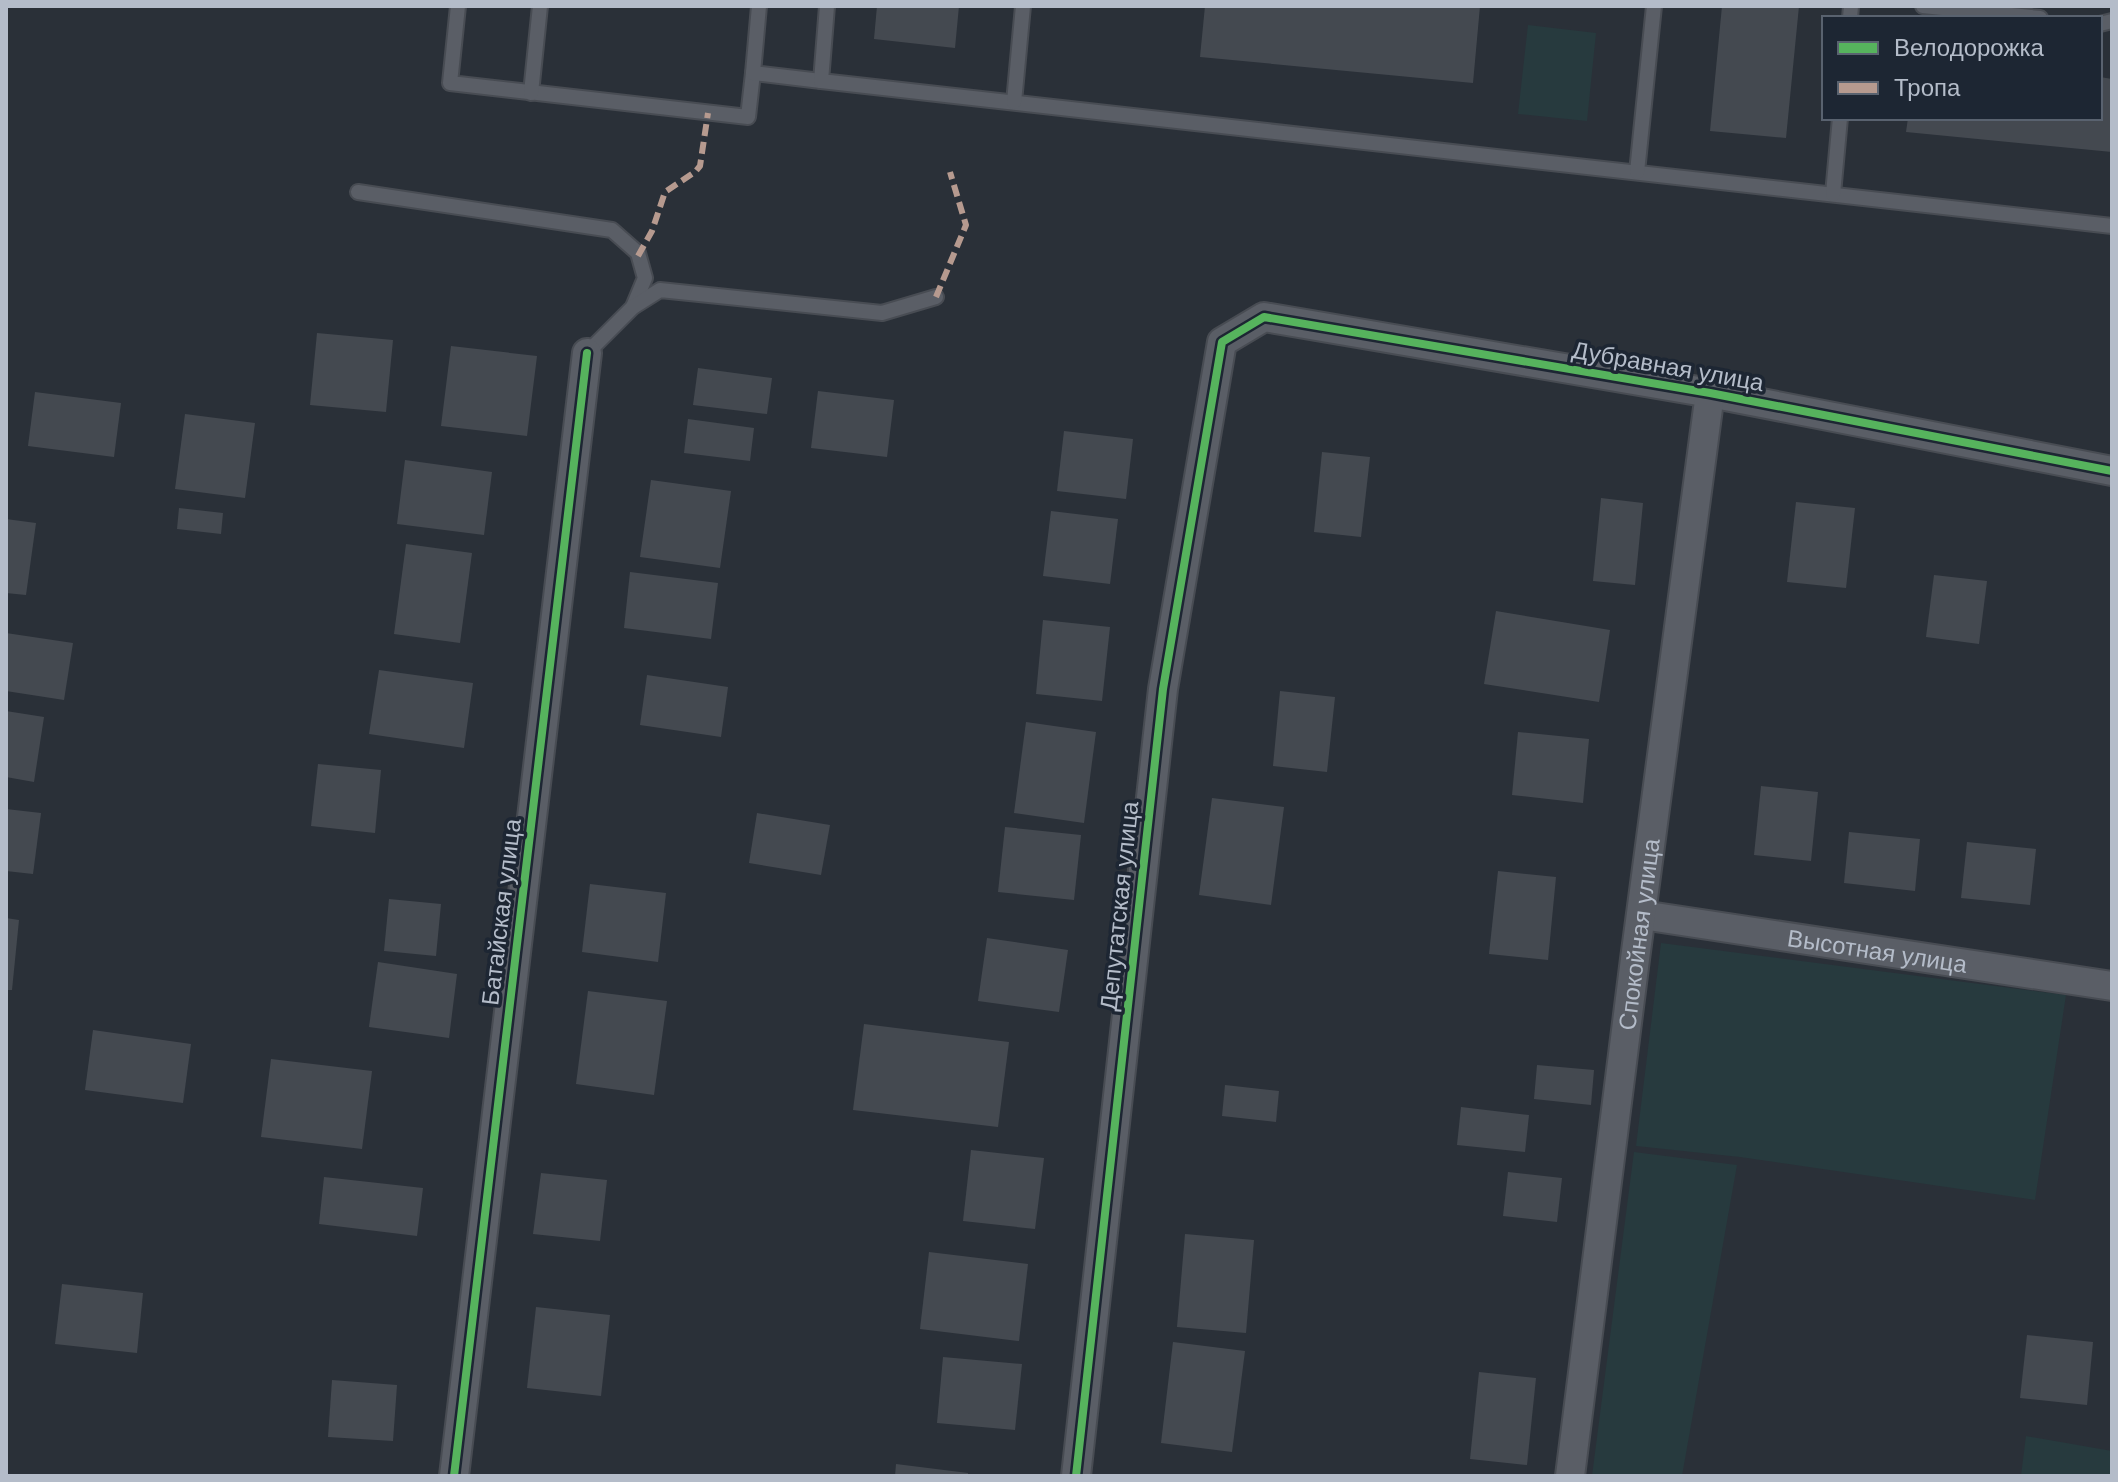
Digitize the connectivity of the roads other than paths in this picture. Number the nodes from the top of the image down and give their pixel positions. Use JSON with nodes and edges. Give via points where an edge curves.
{"nodes":[{"id":1,"x":458,"y":6,"type":"edge"},
{"id":2,"x":540,"y":6,"type":"edge"},
{"id":3,"x":759,"y":6,"type":"edge"},
{"id":4,"x":827,"y":6,"type":"edge"},
{"id":5,"x":1023,"y":6,"type":"edge"},
{"id":6,"x":1654,"y":6,"type":"edge"},
{"id":7,"x":1923,"y":6,"type":"edge"},
{"id":8,"x":2020,"y":16,"type":"edge"},
{"id":9,"x":753,"y":73,"type":"junction"},
{"id":10,"x":821,"y":81,"type":"junction"},
{"id":11,"x":531,"y":93,"type":"junction"},
{"id":12,"x":1014,"y":102,"type":"junction"},
{"id":13,"x":1840,"y":120,"type":"edge"},
{"id":14,"x":1637,"y":172,"type":"junction"},
{"id":15,"x":358,"y":192,"type":"dead end"},
{"id":16,"x":1833,"y":194,"type":"junction"},
{"id":17,"x":2112,"y":226,"type":"edge"},
{"id":18,"x":936,"y":297,"type":"dead end"},
{"id":19,"x":633,"y":307,"type":"junction"},
{"id":20,"x":1222,"y":342,"type":"joint"},
{"id":21,"x":587,"y":353,"type":"joint"},
{"id":22,"x":1710,"y":393,"type":"junction"},
{"id":23,"x":2112,"y":471,"type":"edge"},
{"id":24,"x":1642,"y":915,"type":"junction"},
{"id":25,"x":2112,"y":986,"type":"edge"},
{"id":26,"x":454,"y":1476,"type":"edge"},
{"id":27,"x":1076,"y":1476,"type":"edge"},
{"id":28,"x":1570,"y":1476,"type":"edge"}],
"edges":[{"from":1,"to":11,"type":"lane","via":[[450,83]]},
{"from":2,"to":11,"type":"lane"},
{"from":3,"to":9,"type":"lane"},
{"from":4,"to":10,"type":"lane"},
{"from":5,"to":12,"type":"lane"},
{"from":6,"to":14,"type":"lane"},
{"from":7,"to":8,"type":"lane"},
{"from":9,"to":10,"type":"lane"},
{"from":9,"to":11,"type":"lane","via":[[748,117]]},
{"from":10,"to":12,"type":"lane"},
{"from":12,"to":14,"type":"lane"},
{"from":13,"to":16,"type":"lane"},
{"from":14,"to":16,"type":"lane"},
{"from":15,"to":19,"type":"lane","via":[[612,230],[638,253],[645,278]]},
{"from":16,"to":17,"type":"lane"},
{"from":18,"to":19,"type":"lane","via":[[882,313],[660,290]]},
{"from":19,"to":21,"type":"lane"},
{"from":20,"to":22,"type":"street","name":"Дубравная улица","via":[[1264,317]]},
{"from":20,"to":27,"type":"street","name":"Депутатская улица","via":[[1163,689]]},
{"from":21,"to":26,"type":"street","name":"Батайская улица"},
{"from":22,"to":23,"type":"street","name":"Дубравная улица"},
{"from":22,"to":24,"type":"street","name":"Спокойная улица"},
{"from":24,"to":25,"type":"street","name":"Высотная улица"},
{"from":24,"to":28,"type":"street","name":"Спокойная улица"}]}
